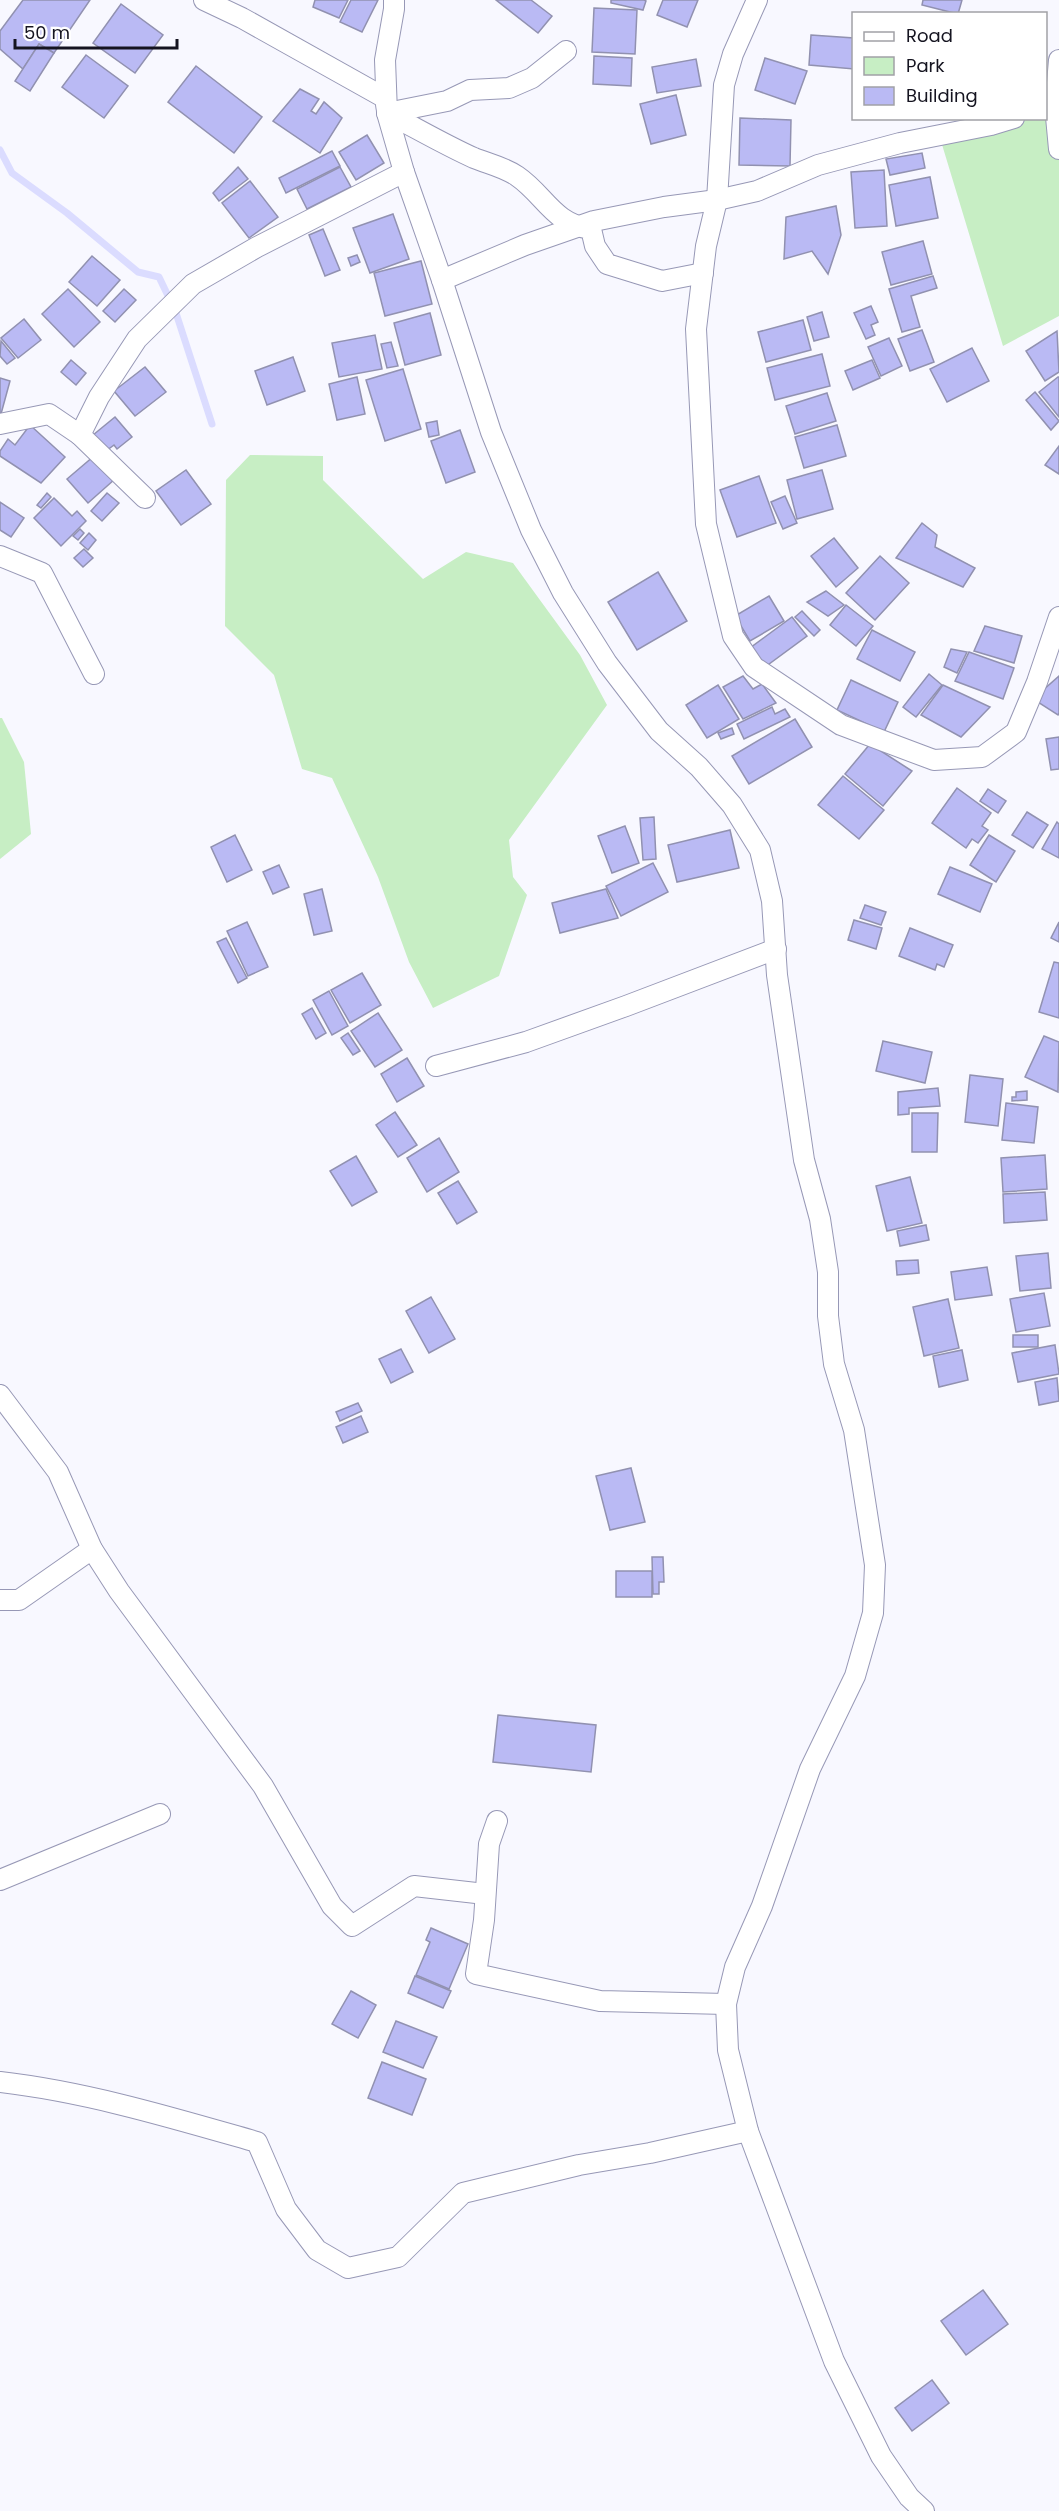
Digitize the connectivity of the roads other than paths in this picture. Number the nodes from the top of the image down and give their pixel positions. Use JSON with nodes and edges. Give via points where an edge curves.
{"nodes":[{"id":1,"x":204,"y":0,"type":"edge"},
{"id":2,"x":757,"y":0,"type":"edge"},
{"id":3,"x":400,"y":3,"type":"edge"},
{"id":4,"x":566,"y":51,"type":"dead end"},
{"id":5,"x":1059,"y":60,"type":"edge"},
{"id":6,"x":1050,"y":107,"type":"edge"},
{"id":7,"x":387,"y":113,"type":"junction"},
{"id":8,"x":1007,"y":120,"type":"edge"},
{"id":9,"x":1059,"y":149,"type":"edge"},
{"id":10,"x":404,"y":172,"type":"junction"},
{"id":11,"x":717,"y":200,"type":"junction"},
{"id":12,"x":577,"y":227,"type":"junction"},
{"id":13,"x":703,"y":273,"type":"junction"},
{"id":14,"x":442,"y":280,"type":"junction"},
{"id":15,"x":0,"y":424,"type":"edge"},
{"id":16,"x":80,"y":435,"type":"junction"},
{"id":17,"x":145,"y":498,"type":"dead end"},
{"id":18,"x":0,"y":556,"type":"edge"},
{"id":19,"x":1059,"y":617,"type":"edge"},
{"id":20,"x":94,"y":674,"type":"dead end"},
{"id":21,"x":776,"y":949,"type":"junction"},
{"id":22,"x":436,"y":1066,"type":"dead end"},
{"id":23,"x":0,"y":1395,"type":"edge"},
{"id":24,"x":92,"y":1549,"type":"junction"},
{"id":25,"x":0,"y":1600,"type":"edge"},
{"id":26,"x":160,"y":1814,"type":"dead end"},
{"id":27,"x":496,"y":1821,"type":"dead end"},
{"id":28,"x":0,"y":1880,"type":"edge"},
{"id":29,"x":485,"y":1894,"type":"junction"},
{"id":30,"x":726,"y":2004,"type":"junction"},
{"id":31,"x":0,"y":2082,"type":"edge"},
{"id":32,"x":748,"y":2131,"type":"junction"},
{"id":33,"x":910,"y":2504,"type":"edge"},
{"id":34,"x":924,"y":2511,"type":"edge"}],
"edges":[{"from":1,"to":7,"type":"street","via":[[385,98]]},
{"from":2,"to":11,"type":"street","via":[[724,85]]},
{"from":3,"to":7,"type":"street","via":[[385,60]]},
{"from":4,"to":7,"type":"street","via":[[532,78],[509,88],[470,90],[447,101]]},
{"from":5,"to":6,"type":"street"},
{"from":6,"to":9,"type":"street"},
{"from":7,"to":10,"type":"street"},
{"from":7,"to":12,"type":"street","via":[[519,177],[541,200]]},
{"from":8,"to":11,"type":"street","via":[[818,165],[757,191]]},
{"from":10,"to":14,"type":"street"},
{"from":10,"to":16,"type":"street","via":[[193,284],[137,339],[99,397]]},
{"from":11,"to":12,"type":"street","via":[[664,207]]},
{"from":11,"to":13,"type":"street"},
{"from":12,"to":13,"type":"street","via":[[591,230],[595,246],[607,264],[662,281]]},
{"from":12,"to":14,"type":"street"},
{"from":13,"to":19,"type":"street","via":[[696,329],[706,525],[733,636],[754,667],[841,726],[934,760],[982,757],[1016,732]]},
{"from":14,"to":21,"type":"street","via":[[491,432],[531,530],[563,593],[620,680],[659,731],[699,767],[732,805],[760,850],[772,901]]},
{"from":15,"to":16,"type":"street","via":[[49,414]]},
{"from":16,"to":17,"type":"street"},
{"from":18,"to":20,"type":"street","via":[[42,573]]},
{"from":21,"to":22,"type":"street","via":[[526,1042]]},
{"from":21,"to":30,"type":"street","via":[[804,1160],[820,1219],[834,1364],[854,1430],[869,1518],[875,1565],[873,1613],[855,1676],[801,1790],[762,1906],[735,1967]]},
{"from":23,"to":24,"type":"street","via":[[58,1472]]},
{"from":24,"to":25,"type":"street","via":[[19,1600]]},
{"from":24,"to":29,"type":"street","via":[[263,1786],[333,1906],[352,1926],[414,1886]]},
{"from":26,"to":28,"type":"street"},
{"from":27,"to":29,"type":"street","via":[[489,1844]]},
{"from":29,"to":30,"type":"street","via":[[476,1974],[600,2001]]},
{"from":30,"to":32,"type":"street","via":[[729,2050]]},
{"from":31,"to":32,"type":"street","via":[[144,2110],[257,2142],[286,2209],[317,2250],[348,2268],[398,2257],[463,2193]]},
{"from":32,"to":33,"type":"street","via":[[834,2361],[881,2456]]},
{"from":33,"to":34,"type":"street"}]}
